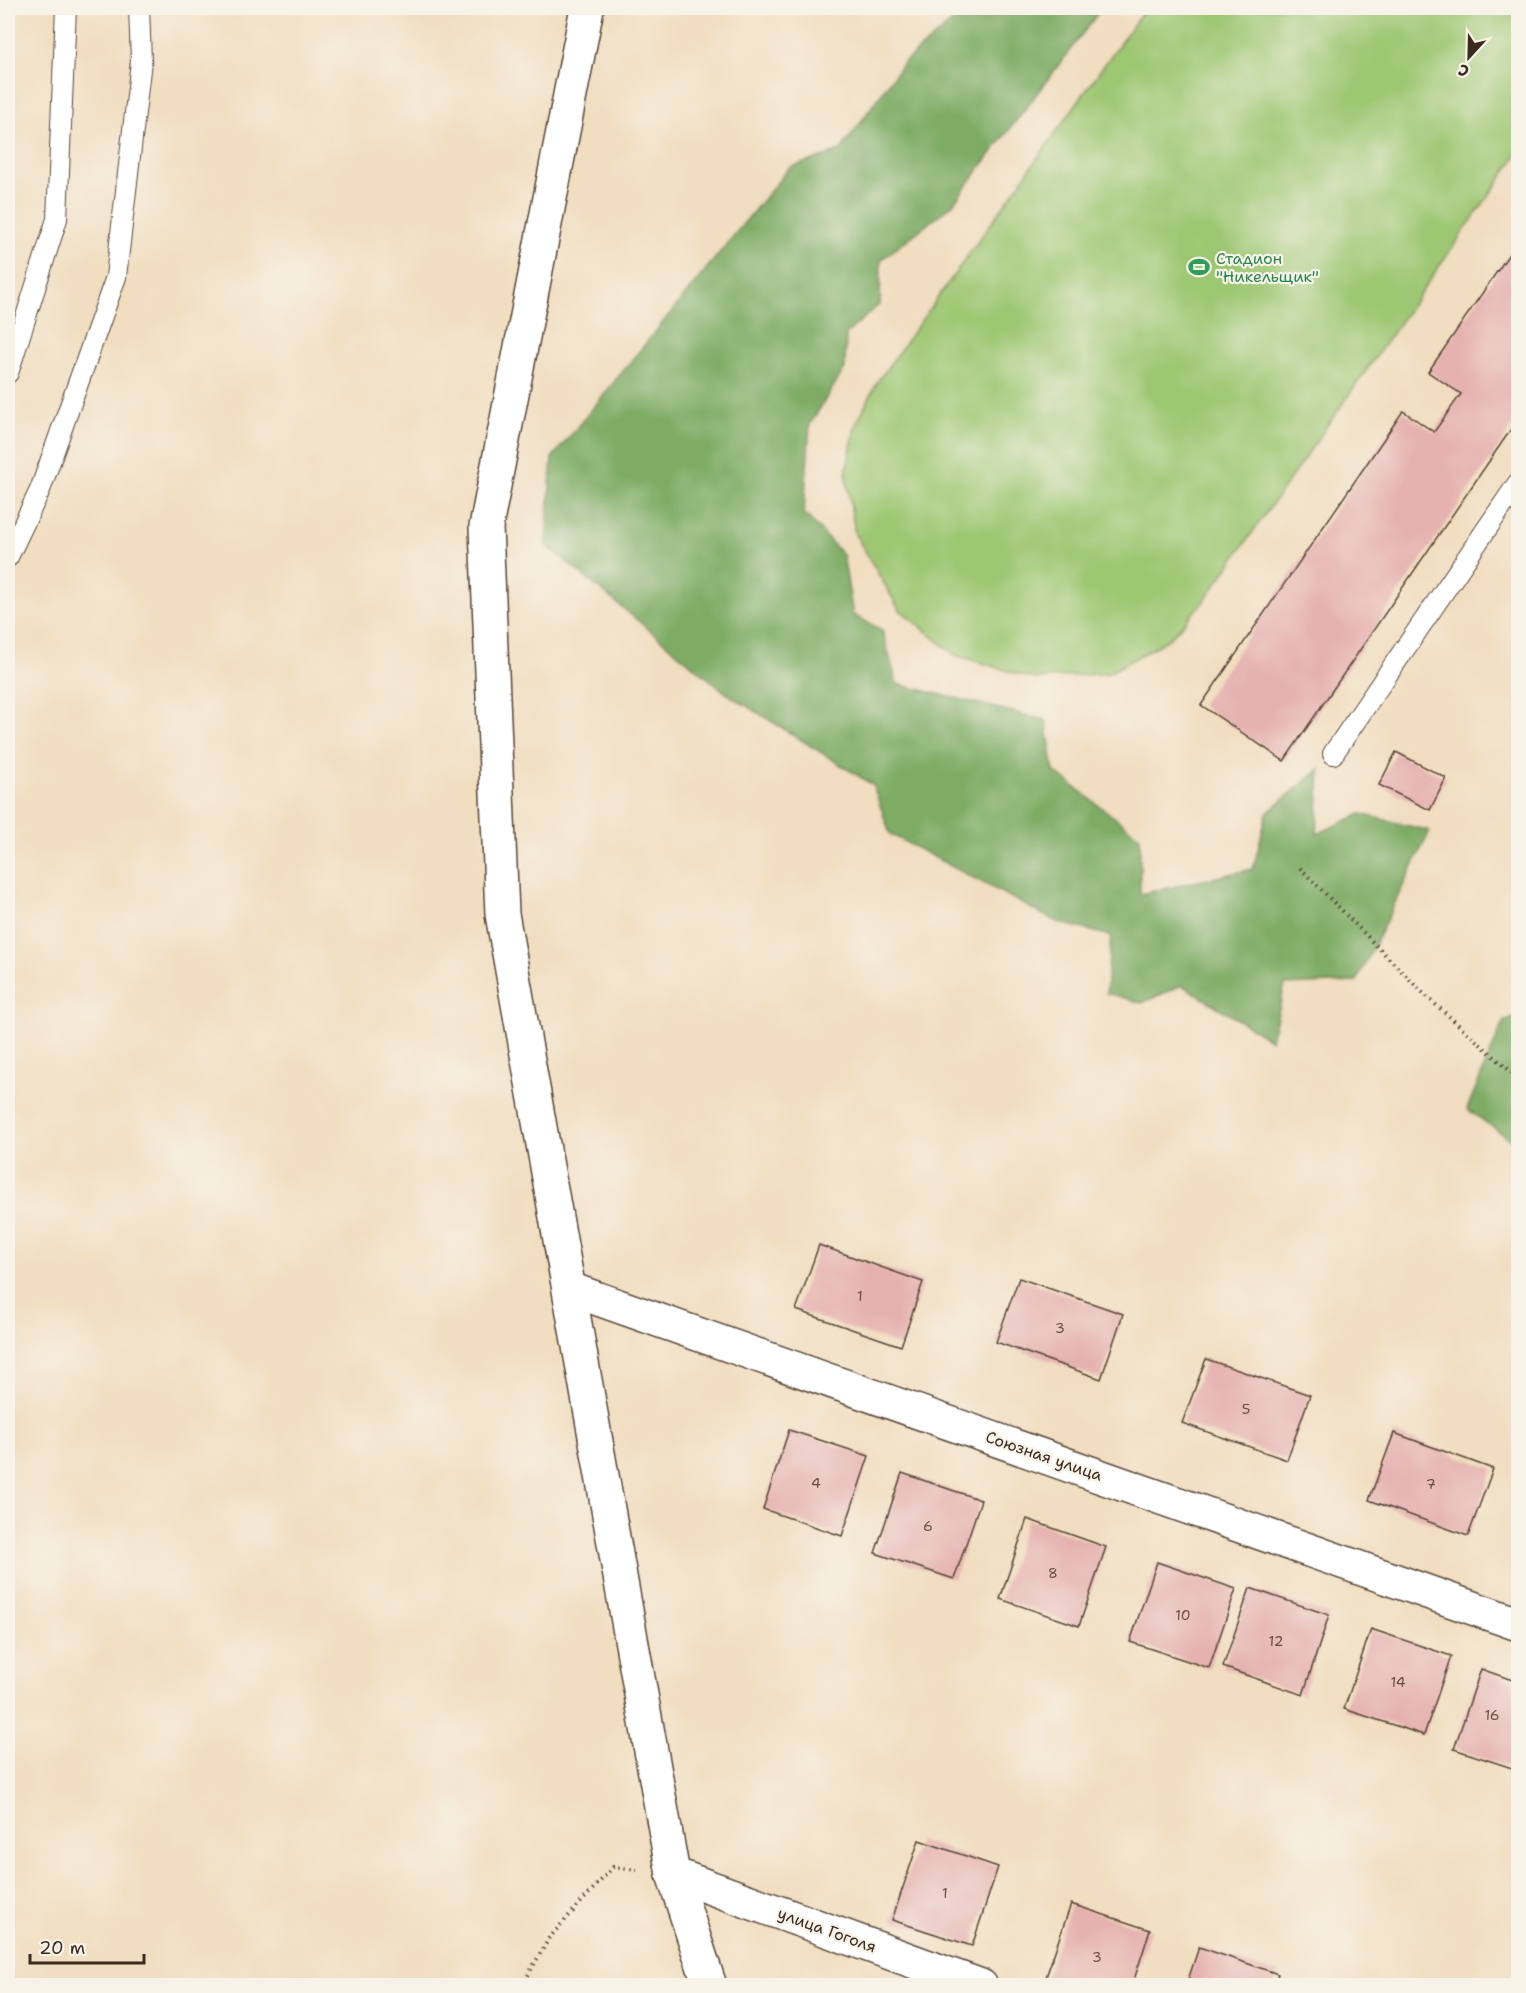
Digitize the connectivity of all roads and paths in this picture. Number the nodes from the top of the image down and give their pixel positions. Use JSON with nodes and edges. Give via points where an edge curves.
{"nodes":[{"id":1,"x":66,"y":8,"type":"edge"},
{"id":2,"x":139,"y":8,"type":"edge"},
{"id":3,"x":587,"y":8,"type":"edge"},
{"id":4,"x":8,"y":373,"type":"edge"},
{"id":5,"x":1518,"y":483,"type":"edge"},
{"id":6,"x":8,"y":557,"type":"edge"},
{"id":7,"x":1333,"y":754,"type":"dead end"},
{"id":8,"x":1300,"y":868,"type":"dead end"},
{"id":9,"x":1518,"y":1078,"type":"edge"},
{"id":10,"x":570,"y":1289,"type":"junction"},
{"id":11,"x":1518,"y":1624,"type":"edge"},
{"id":12,"x":673,"y":1874,"type":"junction"},
{"id":13,"x":522,"y":1986,"type":"edge"},
{"id":14,"x":710,"y":1986,"type":"edge"},
{"id":15,"x":981,"y":1986,"type":"edge"}],
"edges":[{"from":1,"to":4,"type":"lane","via":[[57,219]]},
{"from":2,"to":6,"type":"lane","via":[[141,61],[116,277],[40,490]]},
{"from":3,"to":10,"type":"street","via":[[486,526],[502,914]]},
{"from":5,"to":7,"type":"lane"},
{"from":8,"to":9,"type":"path","via":[[1424,994]]},
{"from":10,"to":11,"type":"street","name":"Союзная улица"},
{"from":10,"to":12,"type":"street"},
{"from":12,"to":13,"type":"path","via":[[613,1867],[549,1938]]},
{"from":12,"to":14,"type":"street"},
{"from":12,"to":15,"type":"street","name":"улица Гоголя"}]}
